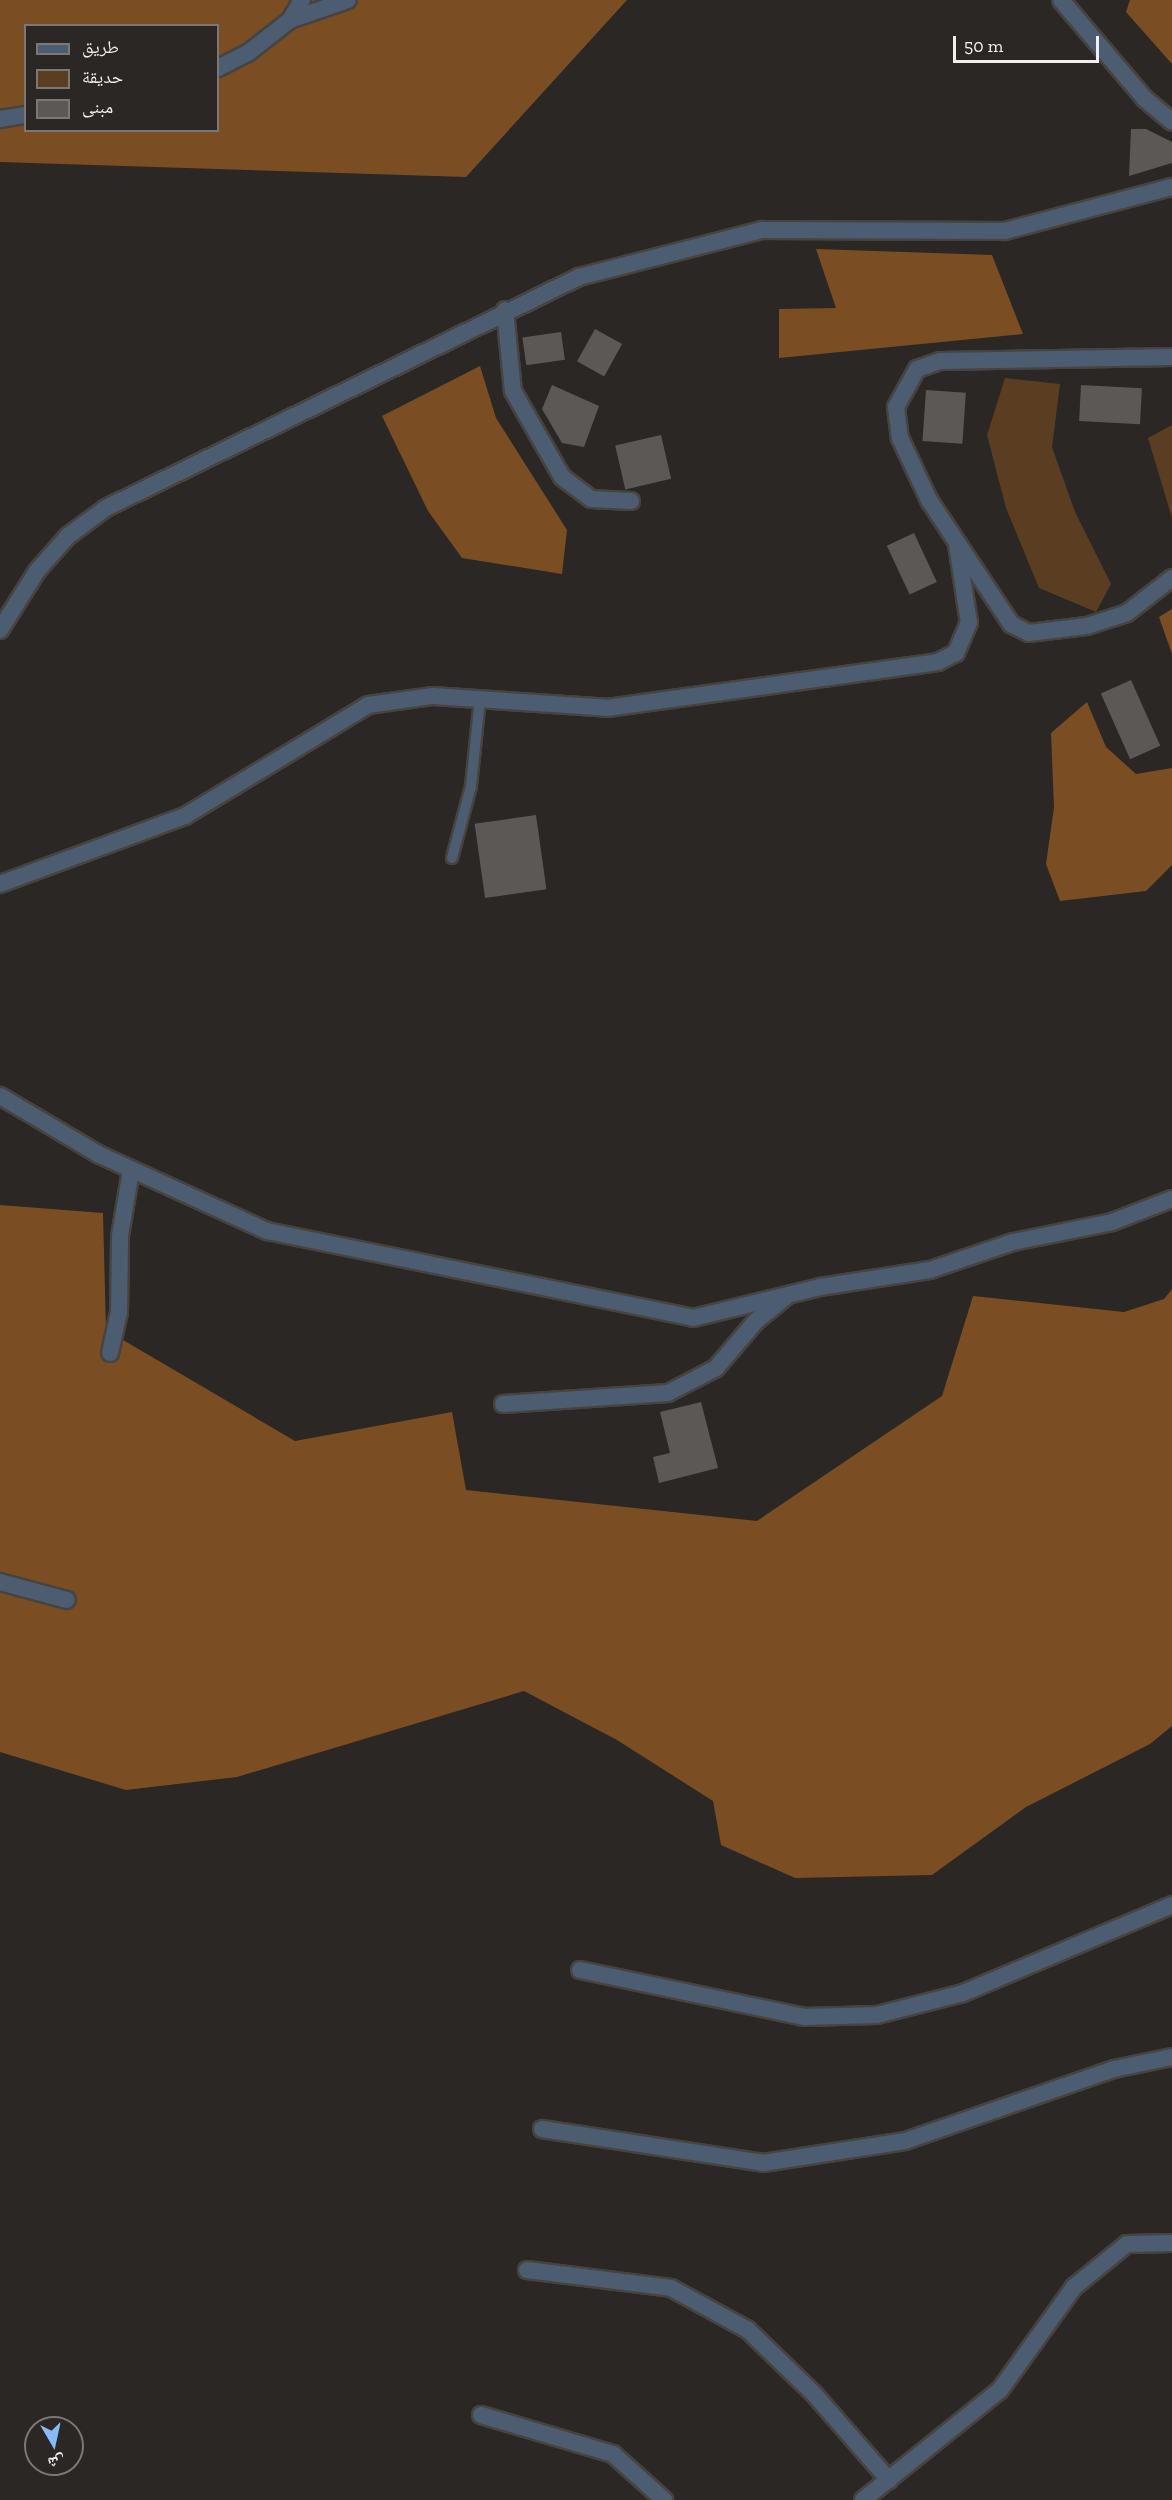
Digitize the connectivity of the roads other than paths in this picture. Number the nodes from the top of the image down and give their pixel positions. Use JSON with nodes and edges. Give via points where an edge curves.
{"nodes":[{"id":1,"x":302,"y":0,"type":"edge"},
{"id":2,"x":348,"y":0,"type":"edge"},
{"id":3,"x":1061,"y":0,"type":"edge"},
{"id":4,"x":290,"y":20,"type":"junction"},
{"id":5,"x":219,"y":68,"type":"edge"},
{"id":6,"x":24,"y":115,"type":"edge"},
{"id":7,"x":0,"y":119,"type":"edge"},
{"id":8,"x":1172,"y":122,"type":"edge"},
{"id":9,"x":1172,"y":187,"type":"edge"},
{"id":10,"x":505,"y":310,"type":"junction"},
{"id":11,"x":1172,"y":357,"type":"edge"},
{"id":12,"x":631,"y":501,"type":"dead end"},
{"id":13,"x":957,"y":545,"type":"junction"},
{"id":14,"x":1172,"y":578,"type":"edge"},
{"id":15,"x":0,"y":630,"type":"edge"},
{"id":16,"x":480,"y":699,"type":"junction"},
{"id":17,"x":452,"y":858,"type":"dead end"},
{"id":18,"x":0,"y":884,"type":"edge"},
{"id":19,"x":0,"y":1096,"type":"edge"},
{"id":20,"x":131,"y":1170,"type":"junction"},
{"id":21,"x":1172,"y":1199,"type":"edge"},
{"id":22,"x":791,"y":1293,"type":"junction"},
{"id":23,"x":111,"y":1353,"type":"dead end"},
{"id":24,"x":503,"y":1404,"type":"dead end"},
{"id":25,"x":0,"y":1582,"type":"edge"},
{"id":26,"x":68,"y":1600,"type":"dead end"},
{"id":27,"x":1172,"y":1905,"type":"edge"},
{"id":28,"x":580,"y":1970,"type":"dead end"},
{"id":29,"x":1172,"y":2058,"type":"edge"},
{"id":30,"x":542,"y":2129,"type":"dead end"},
{"id":31,"x":1172,"y":2243,"type":"edge"},
{"id":32,"x":527,"y":2270,"type":"dead end"},
{"id":33,"x":481,"y":2415,"type":"dead end"},
{"id":34,"x":890,"y":2480,"type":"junction"},
{"id":35,"x":664,"y":2500,"type":"edge"},
{"id":36,"x":863,"y":2500,"type":"edge"}],
"edges":[{"from":1,"to":4,"type":"street"},
{"from":2,"to":4,"type":"street"},
{"from":3,"to":8,"type":"street","via":[[1145,99]]},
{"from":4,"to":5,"type":"street","via":[[248,53]]},
{"from":6,"to":7,"type":"street"},
{"from":9,"to":10,"type":"street","via":[[1005,231],[762,230],[579,277]]},
{"from":10,"to":12,"type":"street","via":[[513,391],[562,477],[591,499]]},
{"from":10,"to":15,"type":"street","via":[[301,417],[106,508],[68,536],[37,571]]},
{"from":11,"to":13,"type":"street","via":[[940,361],[917,369],[896,407],[900,438]]},
{"from":13,"to":14,"type":"street","via":[[1011,624],[1029,633],[1127,613]]},
{"from":13,"to":16,"type":"street","via":[[969,623],[956,653],[938,662],[607,708]]},
{"from":16,"to":17,"type":"lane","via":[[471,786]]},
{"from":16,"to":18,"type":"street","via":[[406,696],[368,705],[185,816]]},
{"from":19,"to":20,"type":"street"},
{"from":20,"to":22,"type":"street","via":[[305,1242],[609,1304],[693,1318]]},
{"from":20,"to":23,"type":"street","via":[[120,1236],[119,1312]]},
{"from":21,"to":22,"type":"street","via":[[1112,1222],[1013,1242],[930,1270]]},
{"from":22,"to":24,"type":"street","via":[[756,1321],[716,1368],[668,1393]]},
{"from":25,"to":26,"type":"street"},
{"from":27,"to":28,"type":"street","via":[[963,1993],[877,2015],[804,2017]]},
{"from":29,"to":30,"type":"street","via":[[1114,2069],[905,2141],[763,2163]]},
{"from":31,"to":34,"type":"street","via":[[1127,2244],[1074,2288],[1000,2390]]},
{"from":32,"to":34,"type":"street","via":[[671,2288],[748,2330],[815,2395]]},
{"from":33,"to":35,"type":"street","via":[[613,2454]]},
{"from":34,"to":36,"type":"street"}]}
